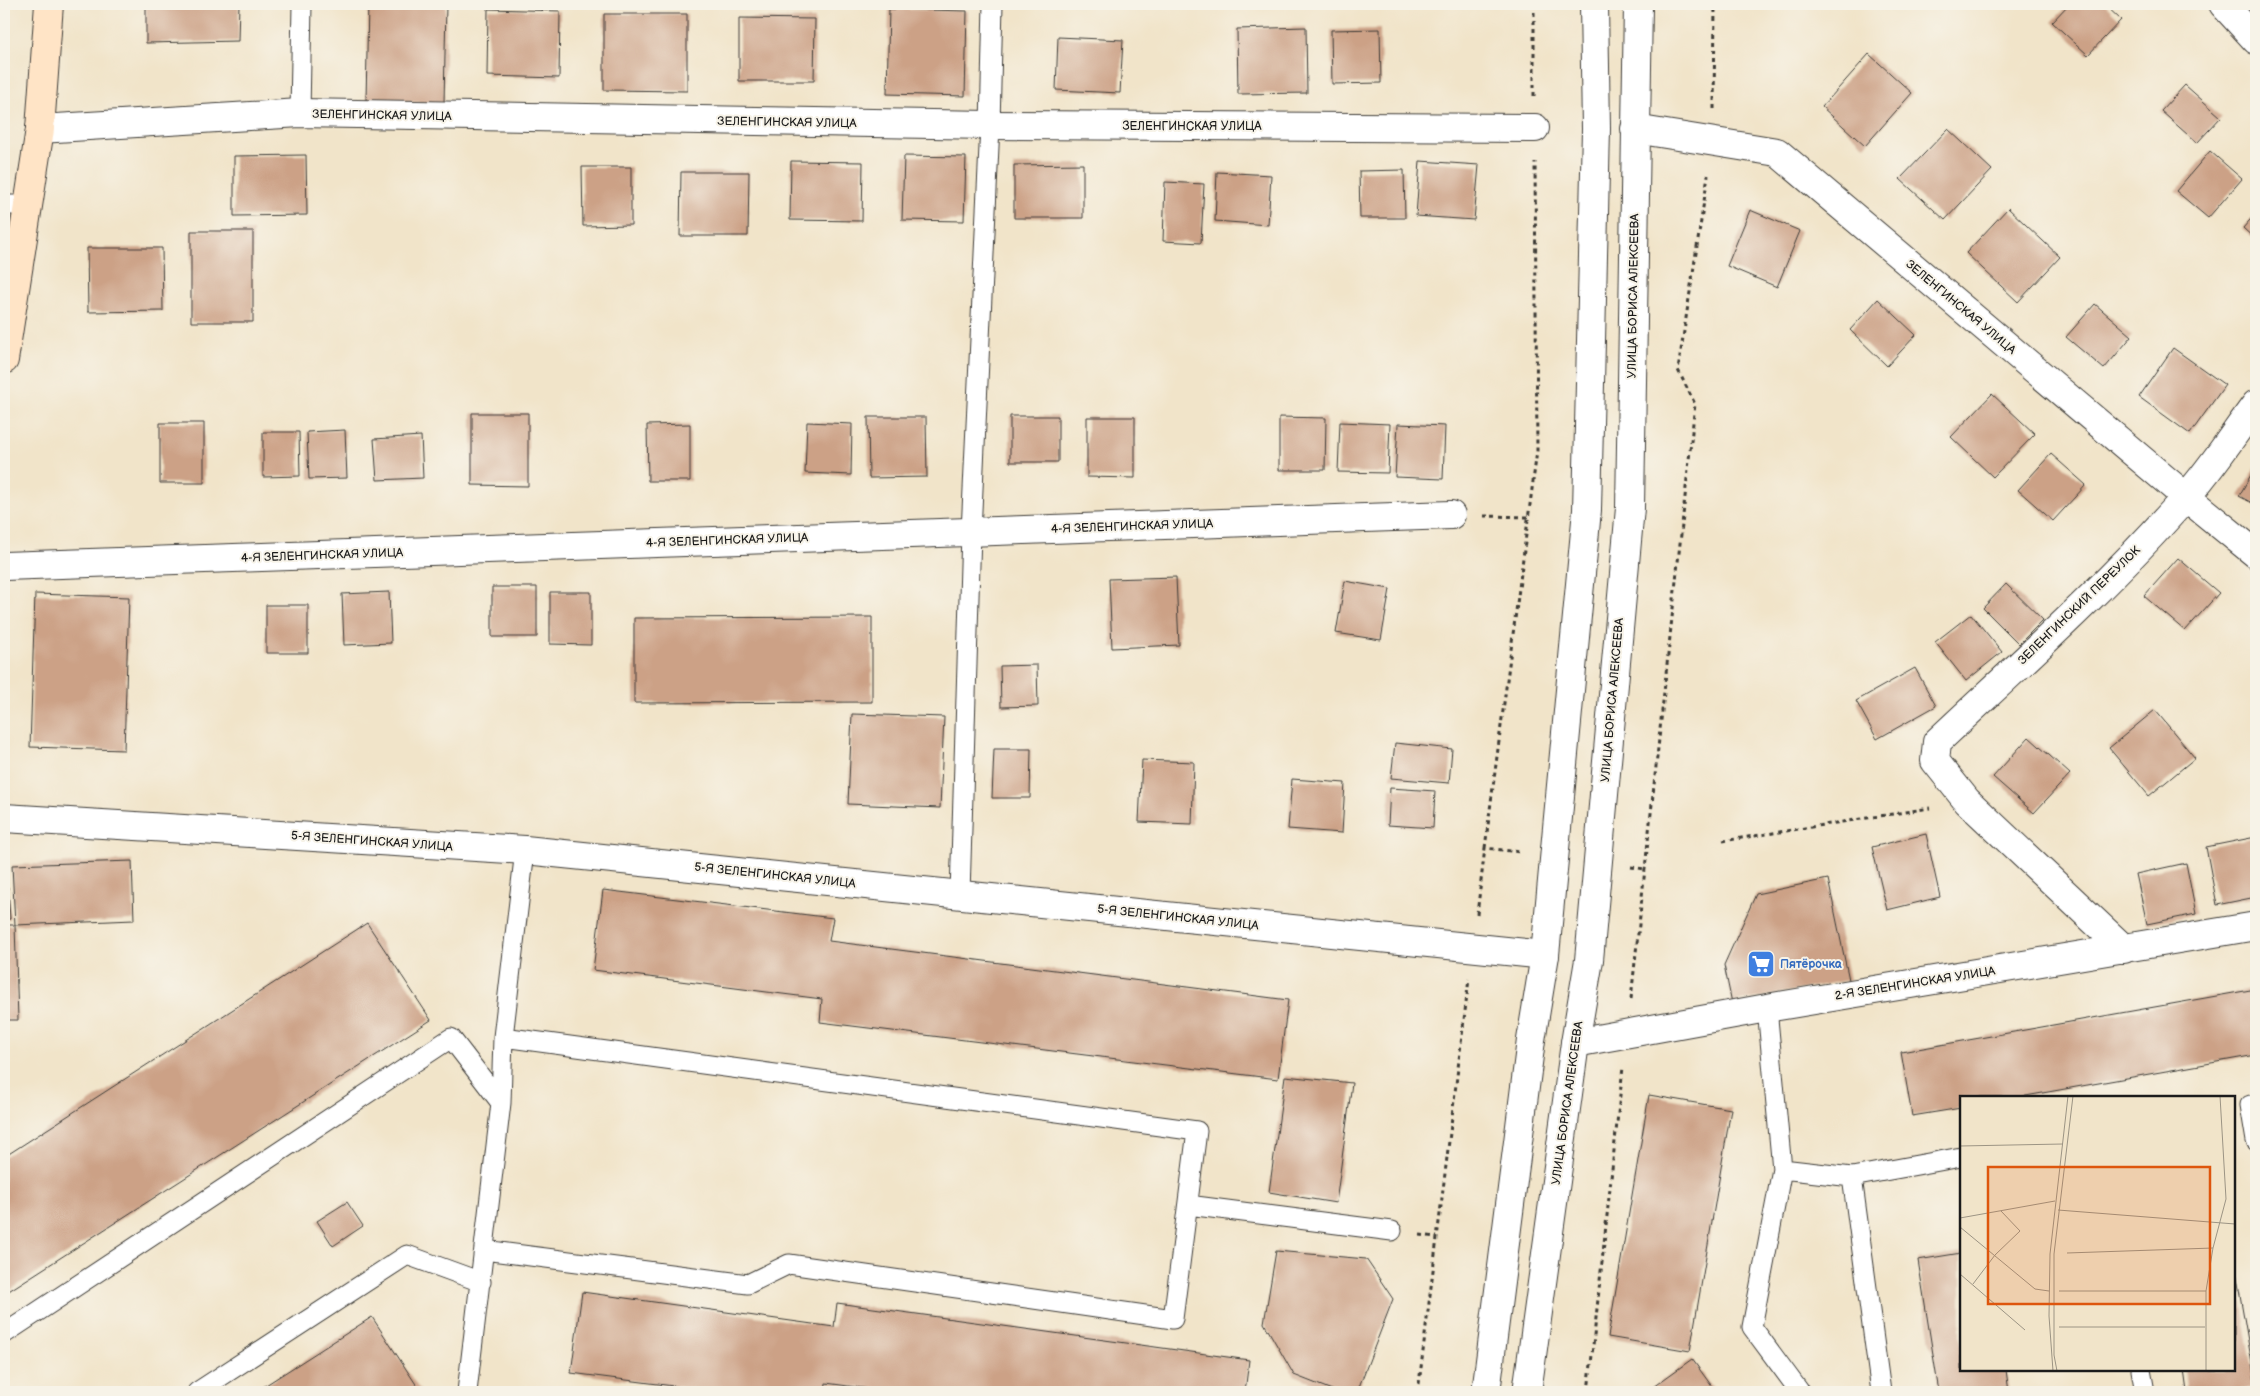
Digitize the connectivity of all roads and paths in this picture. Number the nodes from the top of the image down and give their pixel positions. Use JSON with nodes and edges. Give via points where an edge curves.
{"nodes":[{"id":1,"x":49,"y":4,"type":"edge"},
{"id":2,"x":302,"y":4,"type":"edge"},
{"id":3,"x":993,"y":4,"type":"edge"},
{"id":4,"x":1534,"y":4,"type":"edge"},
{"id":5,"x":1594,"y":4,"type":"edge"},
{"id":6,"x":1638,"y":4,"type":"edge"},
{"id":7,"x":1716,"y":4,"type":"edge"},
{"id":8,"x":2223,"y":4,"type":"edge"},
{"id":9,"x":2256,"y":40,"type":"edge"},
{"id":10,"x":300,"y":113,"type":"junction"},
{"id":11,"x":990,"y":125,"type":"junction"},
{"id":12,"x":1534,"y":128,"type":"junction"},
{"id":13,"x":40,"y":129,"type":"junction"},
{"id":14,"x":1635,"y":129,"type":"junction"},
{"id":15,"x":1713,"y":141,"type":"junction"},
{"id":16,"x":16,"y":205,"type":"edge"},
{"id":17,"x":4,"y":360,"type":"edge"},
{"id":18,"x":2256,"y":404,"type":"edge"},
{"id":19,"x":2186,"y":497,"type":"junction"},
{"id":20,"x":1450,"y":515,"type":"joint"},
{"id":21,"x":1528,"y":517,"type":"junction"},
{"id":22,"x":970,"y":532,"type":"junction"},
{"id":23,"x":2256,"y":554,"type":"edge"},
{"id":24,"x":4,"y":566,"type":"edge"},
{"id":25,"x":1967,"y":801,"type":"junction"},
{"id":26,"x":4,"y":818,"type":"edge"},
{"id":27,"x":1723,"y":841,"type":"dead end"},
{"id":28,"x":1485,"y":848,"type":"dead end"},
{"id":29,"x":524,"y":850,"type":"junction"},
{"id":30,"x":960,"y":894,"type":"junction"},
{"id":31,"x":2256,"y":926,"type":"edge"},
{"id":32,"x":1473,"y":948,"type":"junction"},
{"id":33,"x":2124,"y":949,"type":"junction"},
{"id":34,"x":1545,"y":955,"type":"junction"},
{"id":35,"x":1767,"y":1008,"type":"junction"},
{"id":36,"x":1627,"y":1034,"type":"junction"},
{"id":37,"x":503,"y":1037,"type":"junction"},
{"id":38,"x":1575,"y":1043,"type":"junction"},
{"id":39,"x":501,"y":1103,"type":"junction"},
{"id":40,"x":2247,"y":1106,"type":"edge"},
{"id":41,"x":2256,"y":1141,"type":"edge"},
{"id":42,"x":1960,"y":1157,"type":"edge"},
{"id":43,"x":1782,"y":1169,"type":"junction"},
{"id":44,"x":1852,"y":1177,"type":"junction"},
{"id":45,"x":1188,"y":1205,"type":"junction"},
{"id":46,"x":1392,"y":1231,"type":"dead end"},
{"id":47,"x":484,"y":1250,"type":"junction"},
{"id":48,"x":481,"y":1282,"type":"junction"},
{"id":49,"x":4,"y":1334,"type":"edge"},
{"id":50,"x":2141,"y":1371,"type":"edge"},
{"id":51,"x":196,"y":1392,"type":"edge"},
{"id":52,"x":468,"y":1392,"type":"edge"},
{"id":53,"x":1418,"y":1392,"type":"edge"},
{"id":54,"x":1486,"y":1392,"type":"edge"},
{"id":55,"x":1527,"y":1392,"type":"edge"},
{"id":56,"x":1588,"y":1392,"type":"edge"},
{"id":57,"x":1800,"y":1392,"type":"edge"},
{"id":58,"x":1881,"y":1392,"type":"edge"},
{"id":59,"x":2145,"y":1392,"type":"edge"}],
"edges":[{"from":1,"to":13,"type":"main road"},
{"from":2,"to":10,"type":"lane"},
{"from":3,"to":11,"type":"lane"},
{"from":4,"to":12,"type":"path"},
{"from":5,"to":34,"type":"street","via":[[1596,129],[1587,510]]},
{"from":6,"to":14,"type":"street","name":"УЛИЦА БОРИСА АЛЕКСЕЕВА"},
{"from":7,"to":15,"type":"path"},
{"from":8,"to":9,"type":"street"},
{"from":10,"to":11,"type":"street","name":"ЗЕЛЕНГИНСКАЯ УЛИЦА"},
{"from":10,"to":13,"type":"street","name":"ЗЕЛЕНГИНСКАЯ УЛИЦА"},
{"from":11,"to":12,"type":"street","name":"ЗЕЛЕНГИНСКАЯ УЛИЦА"},
{"from":11,"to":22,"type":"lane"},
{"from":12,"to":21,"type":"path","via":[[1537,451]]},
{"from":13,"to":16,"type":"main road"},
{"from":14,"to":15,"type":"street","name":"ЗЕЛЕНГИНСКАЯ УЛИЦА"},
{"from":14,"to":38,"type":"street","name":"УЛИЦА БОРИСА АЛЕКСЕЕВА","via":[[1630,508],[1589,960]]},
{"from":15,"to":19,"type":"street","name":"ЗЕЛЕНГИНСКАЯ УЛИЦА","via":[[1777,152]]},
{"from":15,"to":36,"type":"path","via":[[1678,370],[1695,404]]},
{"from":16,"to":17,"type":"main road"},
{"from":18,"to":19,"type":"street","name":"ЗЕЛЕНГИНСКИЙ ПЕРЕУЛОК"},
{"from":19,"to":23,"type":"street","name":"ЗЕЛЕНГИНСКАЯ УЛИЦА"},
{"from":19,"to":25,"type":"street","name":"ЗЕЛЕНГИНСКИЙ ПЕРЕУЛОК","via":[[2063,624],[1936,742],[1935,761]]},
{"from":20,"to":21,"type":"path"},
{"from":20,"to":22,"type":"street","name":"4-Я ЗЕЛЕНГИНСКАЯ УЛИЦА"},
{"from":21,"to":28,"type":"path"},
{"from":22,"to":24,"type":"street","name":"4-Я ЗЕЛЕНГИНСКАЯ УЛИЦА"},
{"from":22,"to":30,"type":"lane"},
{"from":25,"to":27,"type":"path"},
{"from":25,"to":33,"type":"street","name":"ЗЕЛЕНГИНСКИЙ ПЕРЕУЛОК"},
{"from":26,"to":29,"type":"street","name":"5-Я ЗЕЛЕНГИНСКАЯ УЛИЦА"},
{"from":29,"to":30,"type":"street","name":"5-Я ЗЕЛЕНГИНСКАЯ УЛИЦА"},
{"from":29,"to":37,"type":"lane"},
{"from":30,"to":32,"type":"street","name":"5-Я ЗЕЛЕНГИНСКАЯ УЛИЦА"},
{"from":31,"to":33,"type":"street","name":"2-Я ЗЕЛЕНГИНСКАЯ УЛИЦА"},
{"from":32,"to":34,"type":"street","name":"5-Я ЗЕЛЕНГИНСКАЯ УЛИЦА"},
{"from":32,"to":53,"type":"path"},
{"from":33,"to":35,"type":"street","name":"2-Я ЗЕЛЕНГИНСКАЯ УЛИЦА"},
{"from":34,"to":54,"type":"street","via":[[1531,1040]]},
{"from":35,"to":36,"type":"street","name":"2-Я ЗЕЛЕНГИНСКАЯ УЛИЦА"},
{"from":35,"to":43,"type":"lane"},
{"from":36,"to":38,"type":"street","name":"2-Я ЗЕЛЕНГИНСКАЯ УЛИЦА"},
{"from":36,"to":56,"type":"path"},
{"from":37,"to":39,"type":"lane"},
{"from":37,"to":45,"type":"lane","via":[[1197,1131]]},
{"from":38,"to":55,"type":"street","name":"УЛИЦА БОРИСА АЛЕКСЕЕВА"},
{"from":39,"to":47,"type":"lane"},
{"from":39,"to":49,"type":"lane","via":[[451,1038]]},
{"from":40,"to":41,"type":"lane"},
{"from":42,"to":44,"type":"lane"},
{"from":43,"to":44,"type":"lane"},
{"from":43,"to":57,"type":"lane","via":[[1752,1327]]},
{"from":44,"to":58,"type":"lane"},
{"from":45,"to":46,"type":"lane"},
{"from":45,"to":47,"type":"lane","via":[[1174,1318],[789,1264],[748,1284]]},
{"from":47,"to":48,"type":"lane"},
{"from":48,"to":51,"type":"lane","via":[[407,1255]]},
{"from":48,"to":52,"type":"lane"},
{"from":50,"to":59,"type":"lane"}]}
